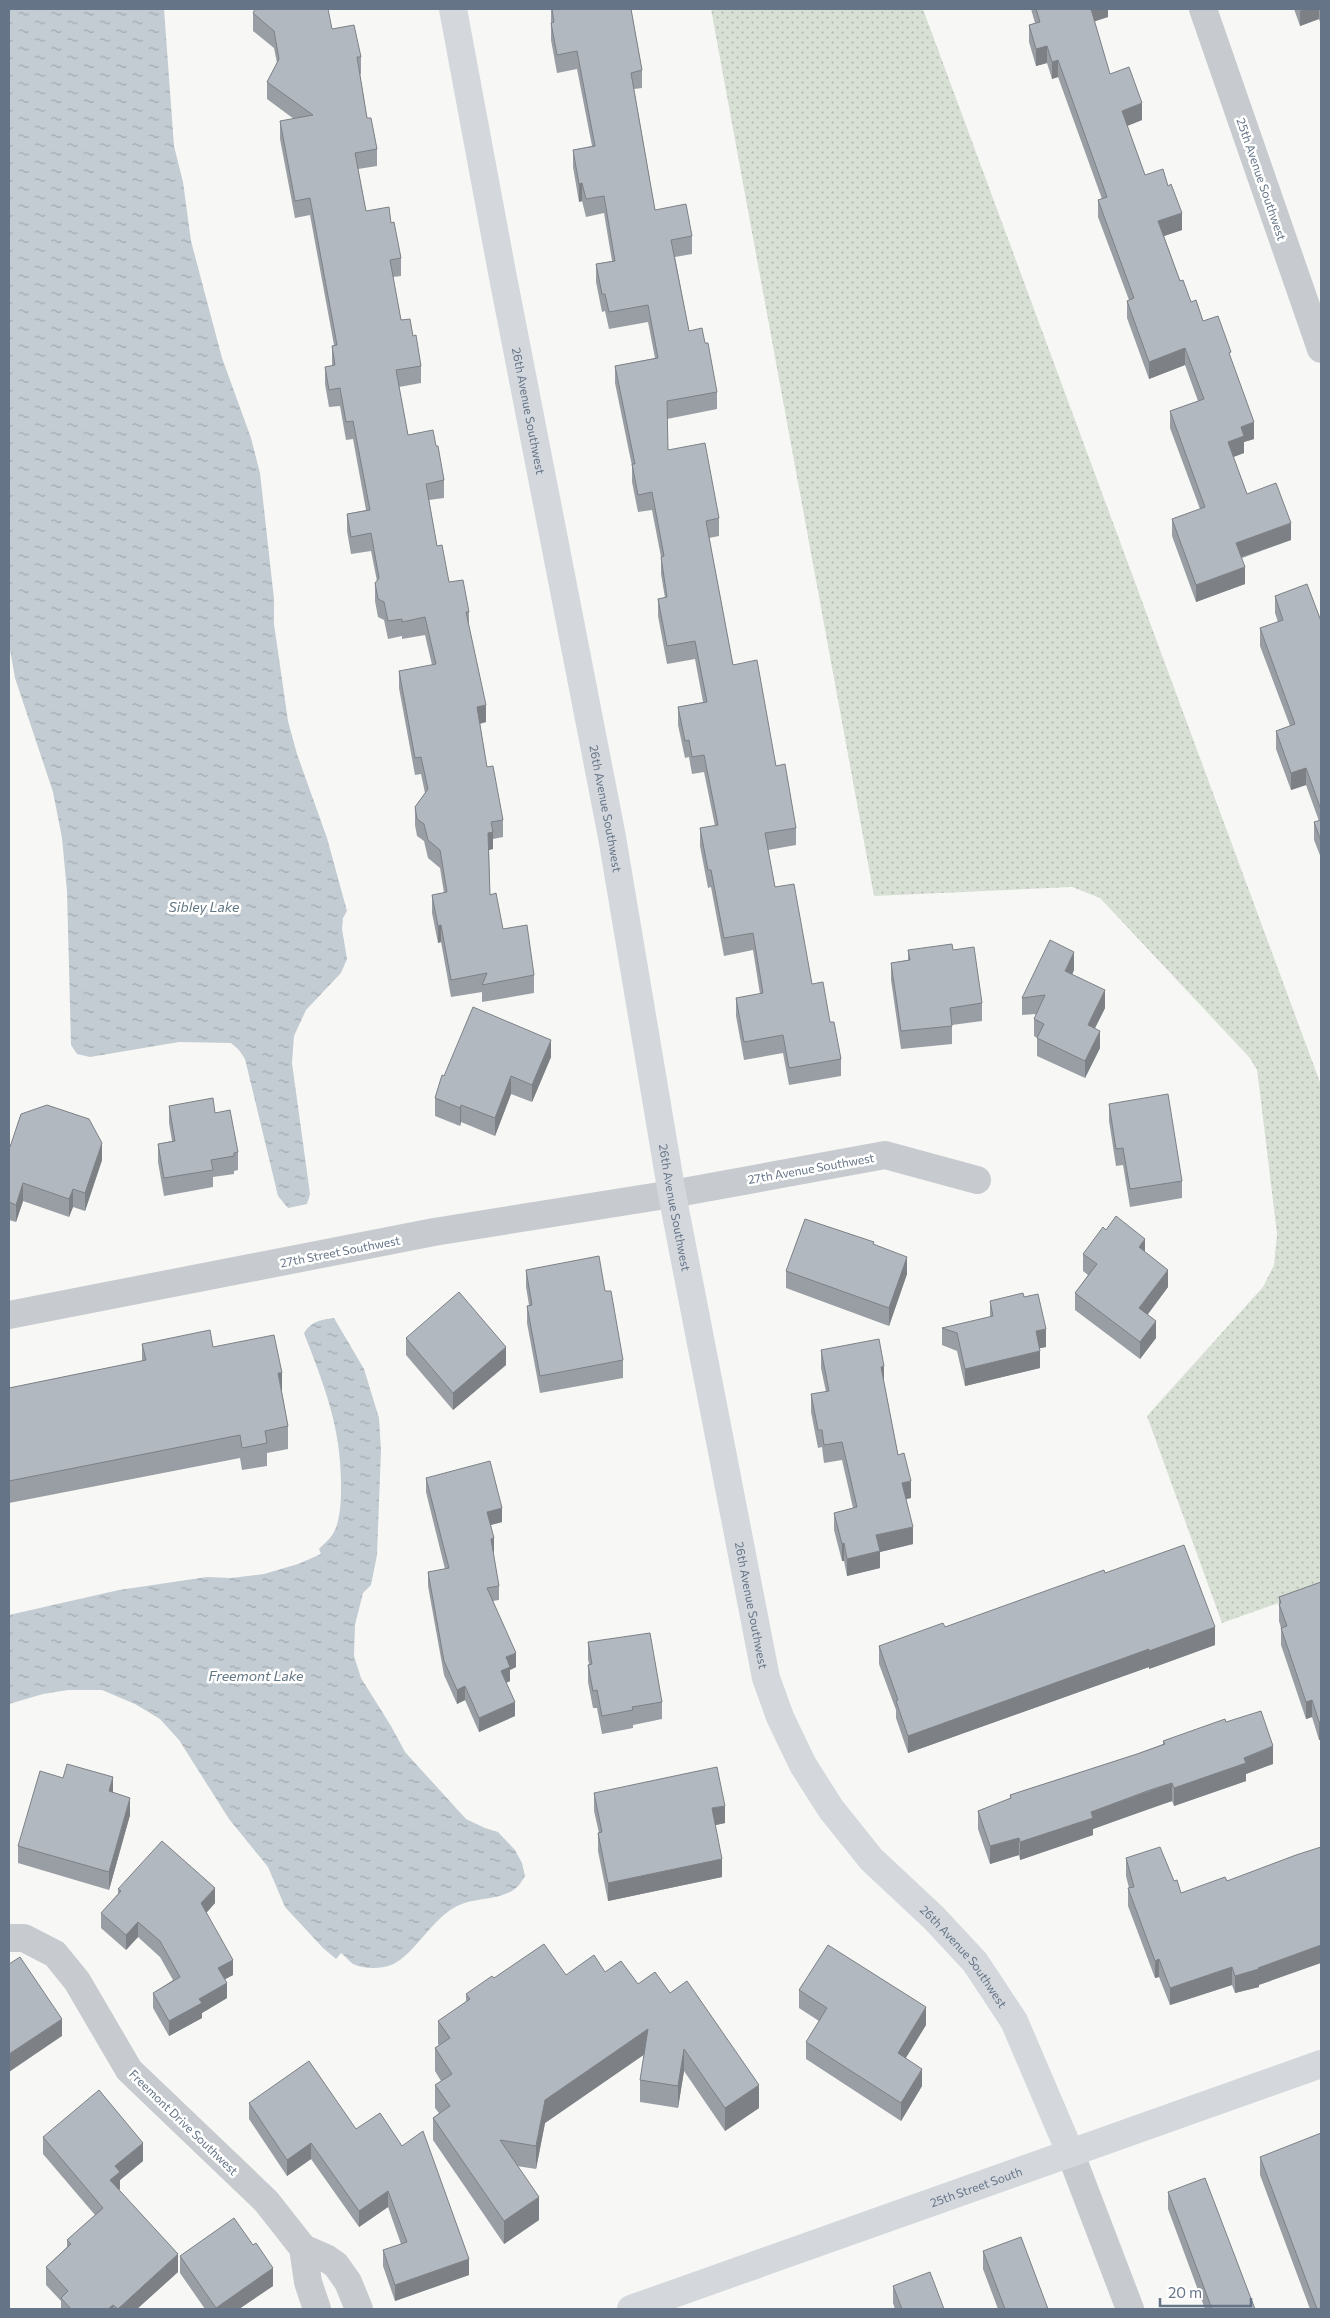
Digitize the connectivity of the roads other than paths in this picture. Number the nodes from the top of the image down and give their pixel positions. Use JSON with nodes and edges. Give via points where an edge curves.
{"nodes":[{"id":1,"x":453,"y":9,"type":"edge"},
{"id":2,"x":1203,"y":9,"type":"edge"},
{"id":3,"x":1321,"y":348,"type":"edge"},
{"id":4,"x":977,"y":1180,"type":"dead end"},
{"id":5,"x":672,"y":1194,"type":"junction"},
{"id":6,"x":9,"y":1315,"type":"edge"},
{"id":7,"x":9,"y":1938,"type":"edge"},
{"id":8,"x":1321,"y":2064,"type":"edge"},
{"id":9,"x":1070,"y":2152,"type":"junction"},
{"id":10,"x":303,"y":2248,"type":"junction"},
{"id":11,"x":317,"y":2309,"type":"edge"},
{"id":12,"x":359,"y":2309,"type":"edge"},
{"id":13,"x":631,"y":2309,"type":"edge"},
{"id":14,"x":1130,"y":2309,"type":"edge"}],
"edges":[{"from":1,"to":5,"type":"street","name":"26th Avenue Southwest","via":[[612,836]]},
{"from":2,"to":3,"type":"street","name":"25th Avenue Southwest"},
{"from":4,"to":5,"type":"street","name":"27th Avenue Southwest","via":[[885,1155]]},
{"from":5,"to":6,"type":"street","name":"27th Street Southwest","via":[[434,1232]]},
{"from":5,"to":9,"type":"street","name":"26th Avenue Southwest","via":[[716,1410],[757,1640],[780,1717],[803,1765],[831,1809],[871,1859],[934,1918],[980,1970],[1014,2021]]},
{"from":7,"to":10,"type":"street","name":"Freemont Drive Southwest","via":[[24,1938],[55,1954],[77,1981],[129,2070],[266,2201]]},
{"from":8,"to":9,"type":"street","name":"25th Street South"},
{"from":9,"to":13,"type":"street","name":"25th Street South"},
{"from":9,"to":14,"type":"street","name":"26th Avenue Southwest"},
{"from":10,"to":11,"type":"street","name":"Freemont Drive Southwest","via":[[308,2282]]},
{"from":10,"to":12,"type":"street","name":"Freemont Drive Southwest","via":[[336,2265],[348,2282]]}]}
